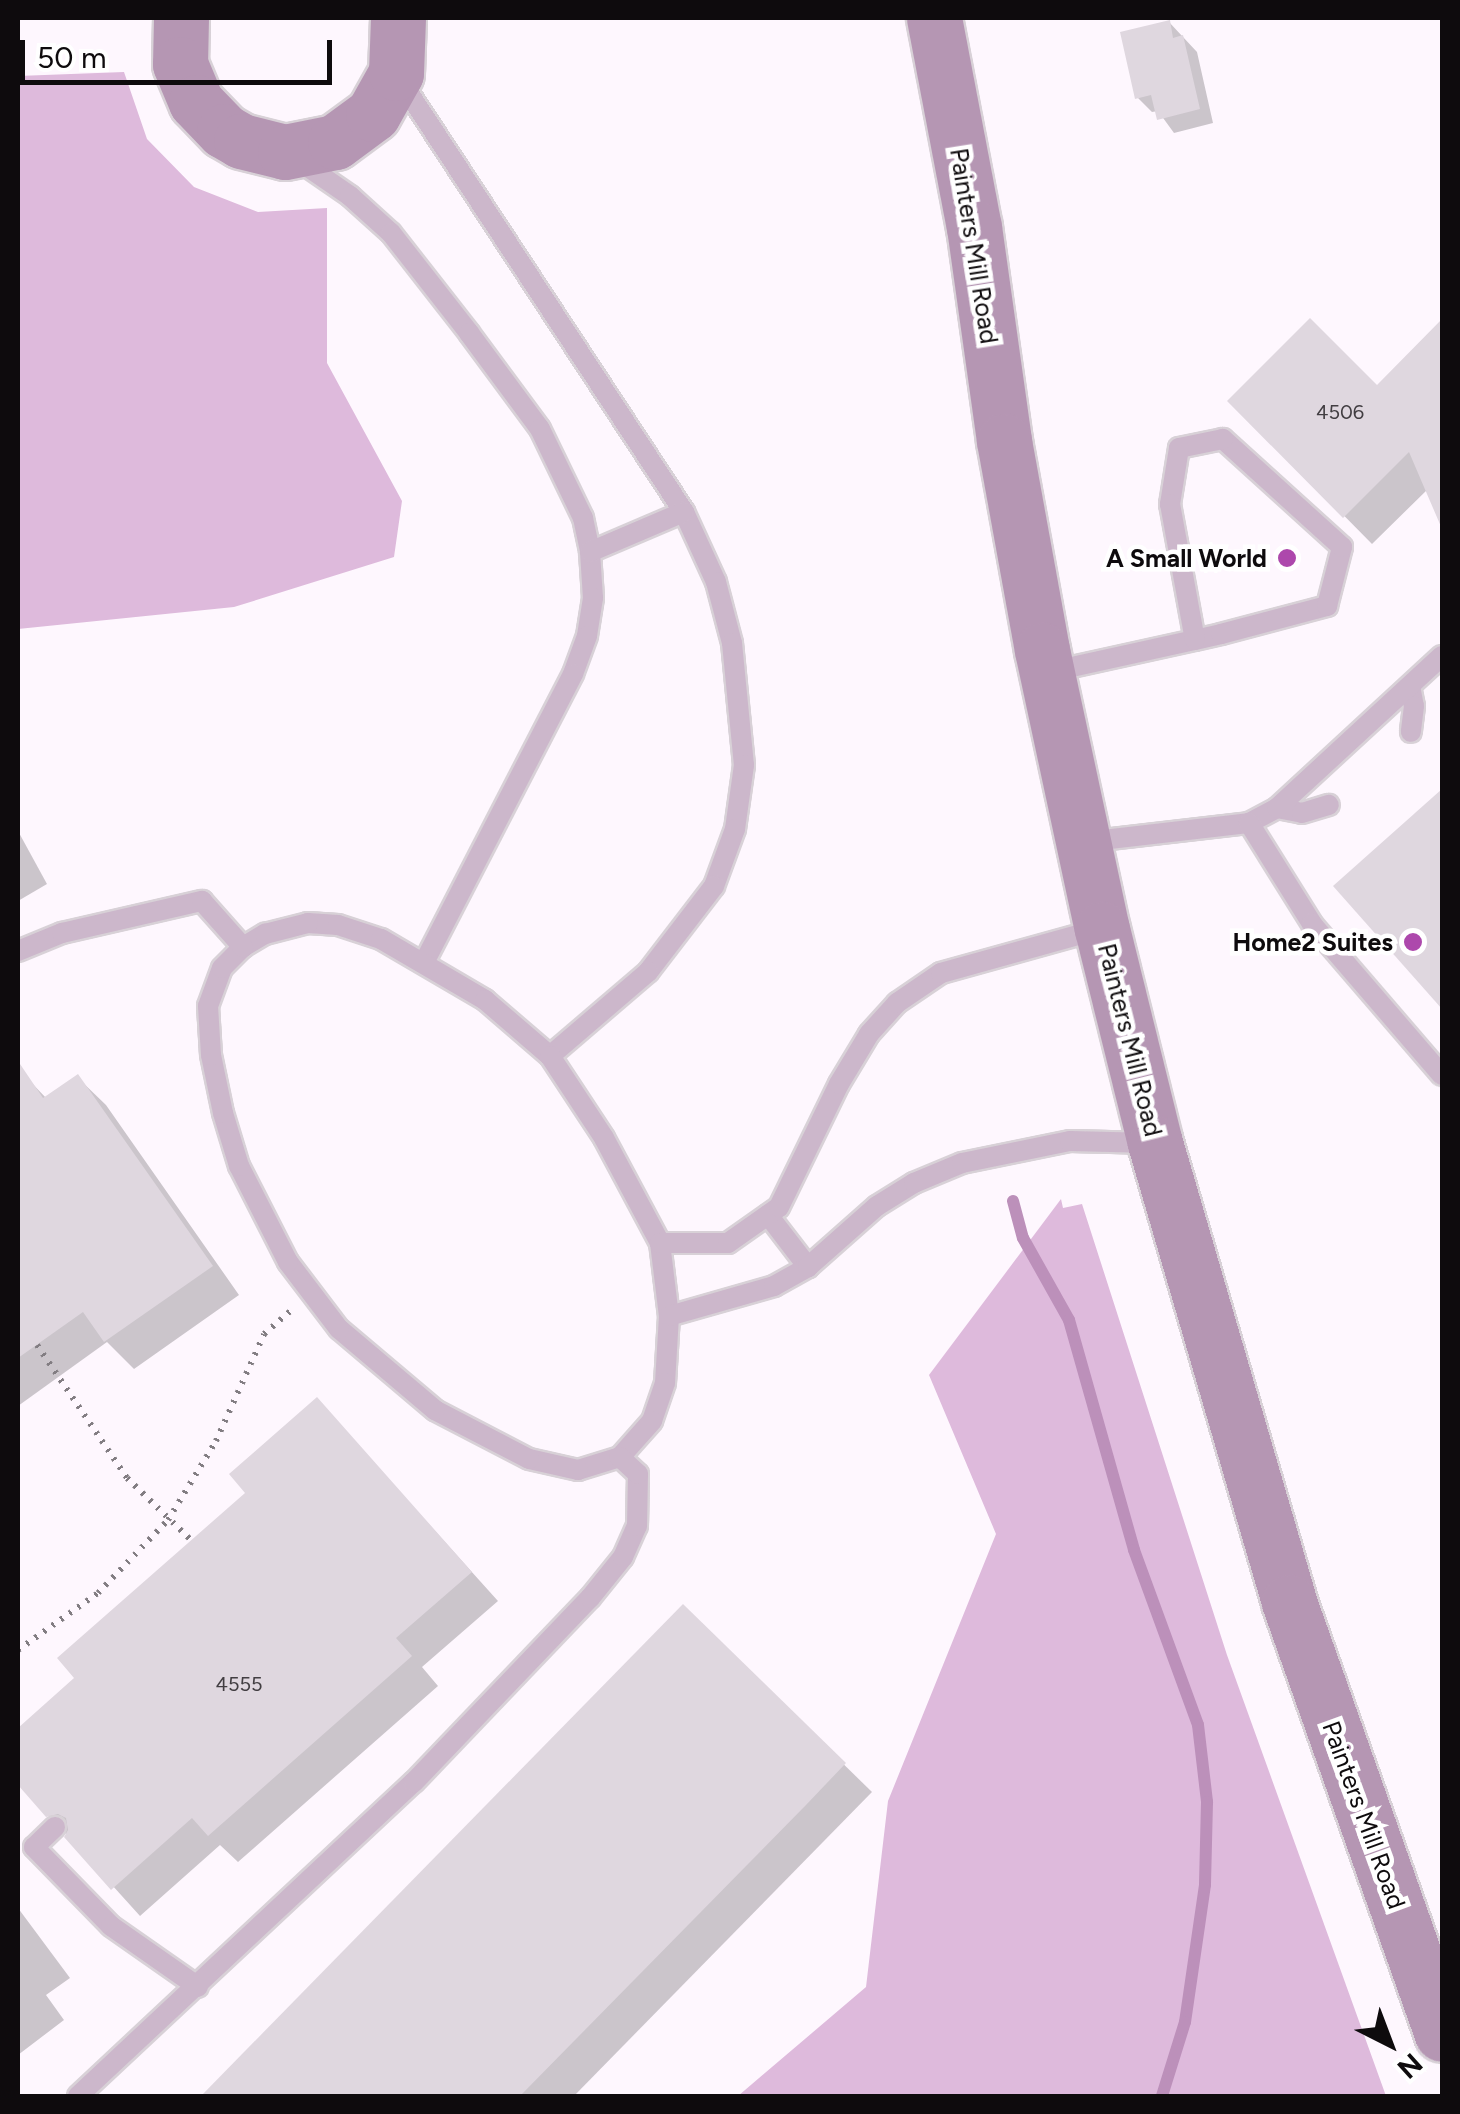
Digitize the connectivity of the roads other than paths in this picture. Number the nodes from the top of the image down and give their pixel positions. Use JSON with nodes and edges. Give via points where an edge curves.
{"nodes":[{"id":1,"x":181,"y":18,"type":"edge"},
{"id":2,"x":934,"y":18,"type":"edge"},
{"id":3,"x":405,"y":38,"type":"edge"},
{"id":4,"x":285,"y":152,"type":"junction"},
{"id":5,"x":684,"y":512,"type":"junction"},
{"id":6,"x":590,"y":552,"type":"junction"},
{"id":7,"x":1194,"y":640,"type":"junction"},
{"id":8,"x":1442,"y":656,"type":"edge"},
{"id":9,"x":1047,"y":672,"type":"junction"},
{"id":10,"x":1410,"y":686,"type":"junction"},
{"id":11,"x":1411,"y":732,"type":"dead end"},
{"id":12,"x":1329,"y":805,"type":"dead end"},
{"id":13,"x":1276,"y":808,"type":"junction"},
{"id":14,"x":1248,"y":823,"type":"junction"},
{"id":15,"x":1083,"y":842,"type":"junction"},
{"id":16,"x":1102,"y":928,"type":"junction"},
{"id":17,"x":244,"y":947,"type":"junction"},
{"id":18,"x":18,"y":951,"type":"edge"},
{"id":19,"x":425,"y":961,"type":"junction"},
{"id":20,"x":550,"y":1056,"type":"junction"},
{"id":21,"x":1442,"y":1075,"type":"edge"},
{"id":22,"x":1155,"y":1143,"type":"junction"},
{"id":23,"x":768,"y":1215,"type":"junction"},
{"id":24,"x":660,"y":1243,"type":"junction"},
{"id":25,"x":808,"y":1268,"type":"junction"},
{"id":26,"x":668,"y":1316,"type":"junction"},
{"id":27,"x":620,"y":1457,"type":"junction"},
{"id":28,"x":55,"y":1827,"type":"dead end"},
{"id":29,"x":198,"y":1987,"type":"junction"},
{"id":30,"x":1433,"y":1989,"type":"edge"},
{"id":31,"x":1442,"y":2034,"type":"edge"},
{"id":32,"x":78,"y":2096,"type":"edge"}],
"edges":[{"from":1,"to":4,"type":"main road","via":[[180,64],[196,102],[241,141]]},
{"from":2,"to":9,"type":"main road","name":"Painters Mill Road"},
{"from":3,"to":4,"type":"main road","via":[[374,114],[334,142]]},
{"from":3,"to":5,"type":"lane"},
{"from":4,"to":6,"type":"lane","via":[[391,233],[470,333],[540,429],[583,518]]},
{"from":5,"to":6,"type":"lane"},
{"from":5,"to":20,"type":"lane","via":[[716,582],[732,643],[744,765],[734,829],[714,886],[681,935]]},
{"from":6,"to":19,"type":"lane","via":[[593,598],[573,674]]},
{"from":7,"to":7,"type":"lane","via":[[1327,606],[1342,547],[1224,439],[1179,448],[1170,504]]},
{"from":7,"to":9,"type":"lane"},
{"from":8,"to":10,"type":"lane"},
{"from":9,"to":15,"type":"main road","name":"Painters Mill Road"},
{"from":10,"to":11,"type":"lane"},
{"from":10,"to":13,"type":"lane"},
{"from":12,"to":13,"type":"lane","via":[[1302,813]]},
{"from":13,"to":14,"type":"lane"},
{"from":14,"to":15,"type":"lane"},
{"from":14,"to":21,"type":"lane","via":[[1312,924]]},
{"from":15,"to":16,"type":"main road","name":"Painters Mill Road"},
{"from":16,"to":22,"type":"main road","name":"Painters Mill Road"},
{"from":16,"to":23,"type":"lane","via":[[941,973],[896,1003],[868,1034],[792,1183]]},
{"from":17,"to":18,"type":"lane","via":[[202,900],[62,933]]},
{"from":17,"to":19,"type":"lane","via":[[308,923],[338,925]]},
{"from":17,"to":27,"type":"lane","via":[[222,968],[208,1006],[215,1074],[240,1166],[311,1296],[381,1368],[486,1438],[578,1470]]},
{"from":19,"to":20,"type":"lane","via":[[486,1000]]},
{"from":20,"to":24,"type":"lane"},
{"from":22,"to":25,"type":"lane","via":[[1070,1141],[962,1163],[877,1206]]},
{"from":22,"to":30,"type":"main road","name":"Painters Mill Road","via":[[1290,1602]]},
{"from":23,"to":24,"type":"lane","via":[[728,1243]]},
{"from":23,"to":25,"type":"lane"},
{"from":24,"to":26,"type":"lane"},
{"from":25,"to":26,"type":"lane","via":[[736,1300]]},
{"from":26,"to":27,"type":"lane","via":[[665,1382],[652,1421]]},
{"from":27,"to":29,"type":"lane","via":[[638,1474],[640,1503],[623,1556],[414,1782]]},
{"from":28,"to":29,"type":"lane","via":[[34,1846],[111,1926]]},
{"from":29,"to":32,"type":"lane"},
{"from":30,"to":31,"type":"main road","name":"Painters Mill Road"}]}
